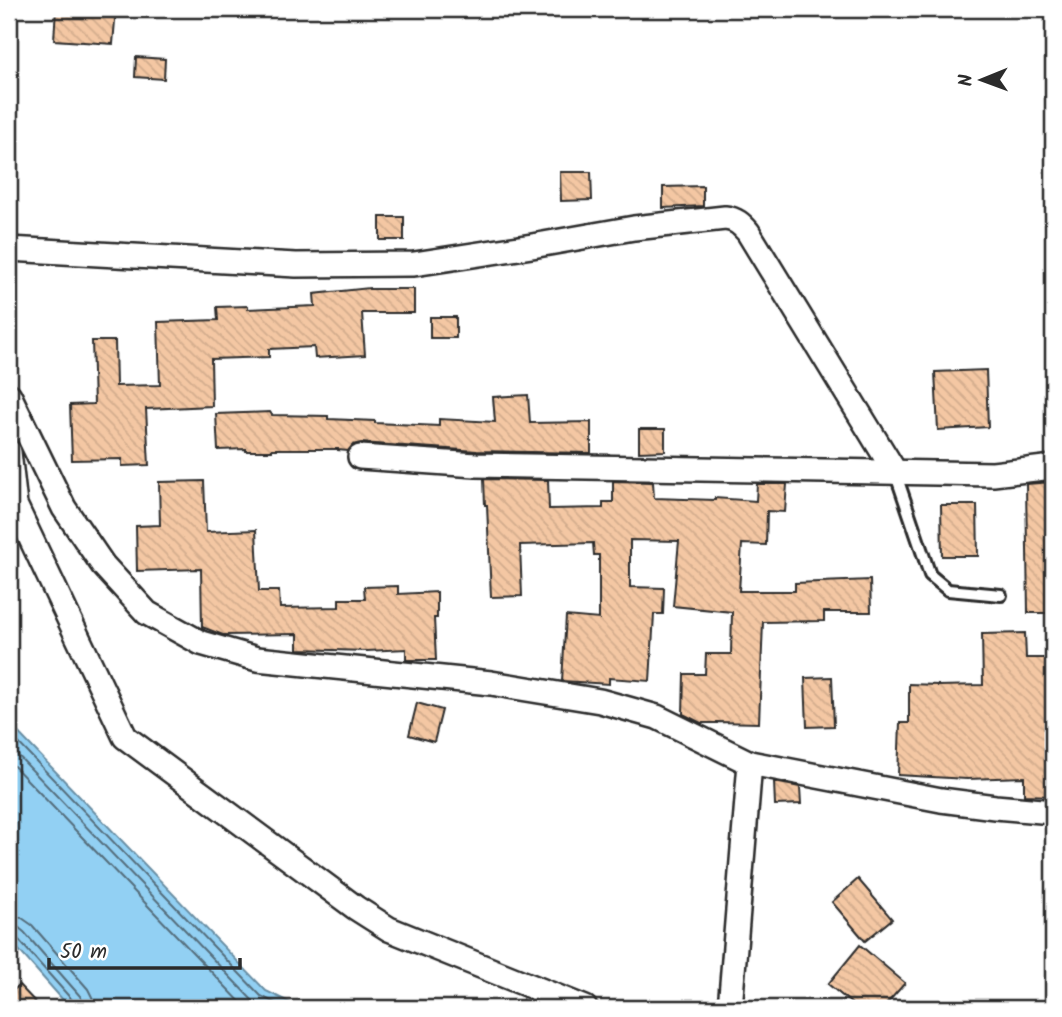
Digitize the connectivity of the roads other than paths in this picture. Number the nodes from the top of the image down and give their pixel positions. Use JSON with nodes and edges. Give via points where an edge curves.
{"nodes":[{"id":1,"x":9,"y":248,"type":"edge"},
{"id":2,"x":9,"y":396,"type":"edge"},
{"id":3,"x":9,"y":452,"type":"edge"},
{"id":4,"x":360,"y":457,"type":"dead end"},
{"id":5,"x":1053,"y":467,"type":"edge"},
{"id":6,"x":895,"y":472,"type":"junction"},
{"id":7,"x":1001,"y":595,"type":"dead end"},
{"id":8,"x":750,"y":763,"type":"junction"},
{"id":9,"x":1053,"y":812,"type":"edge"},
{"id":10,"x":585,"y":1008,"type":"edge"},
{"id":11,"x":730,"y":1008,"type":"edge"}],
"edges":[{"from":1,"to":6,"type":"street","via":[[296,265],[414,264],[634,228],[733,219],[748,232]]},
{"from":2,"to":8,"type":"street","via":[[64,508],[103,565],[147,613],[201,643],[257,659],[491,683],[600,701],[657,717]]},
{"from":3,"to":10,"type":"street","via":[[15,505],[125,737],[389,929]]},
{"from":4,"to":6,"type":"street","via":[[477,465]]},
{"from":5,"to":6,"type":"street","via":[[993,474]]},
{"from":6,"to":7,"type":"lane","via":[[930,575],[948,590]]},
{"from":8,"to":9,"type":"street","via":[[941,800]]},
{"from":8,"to":11,"type":"street"}]}
